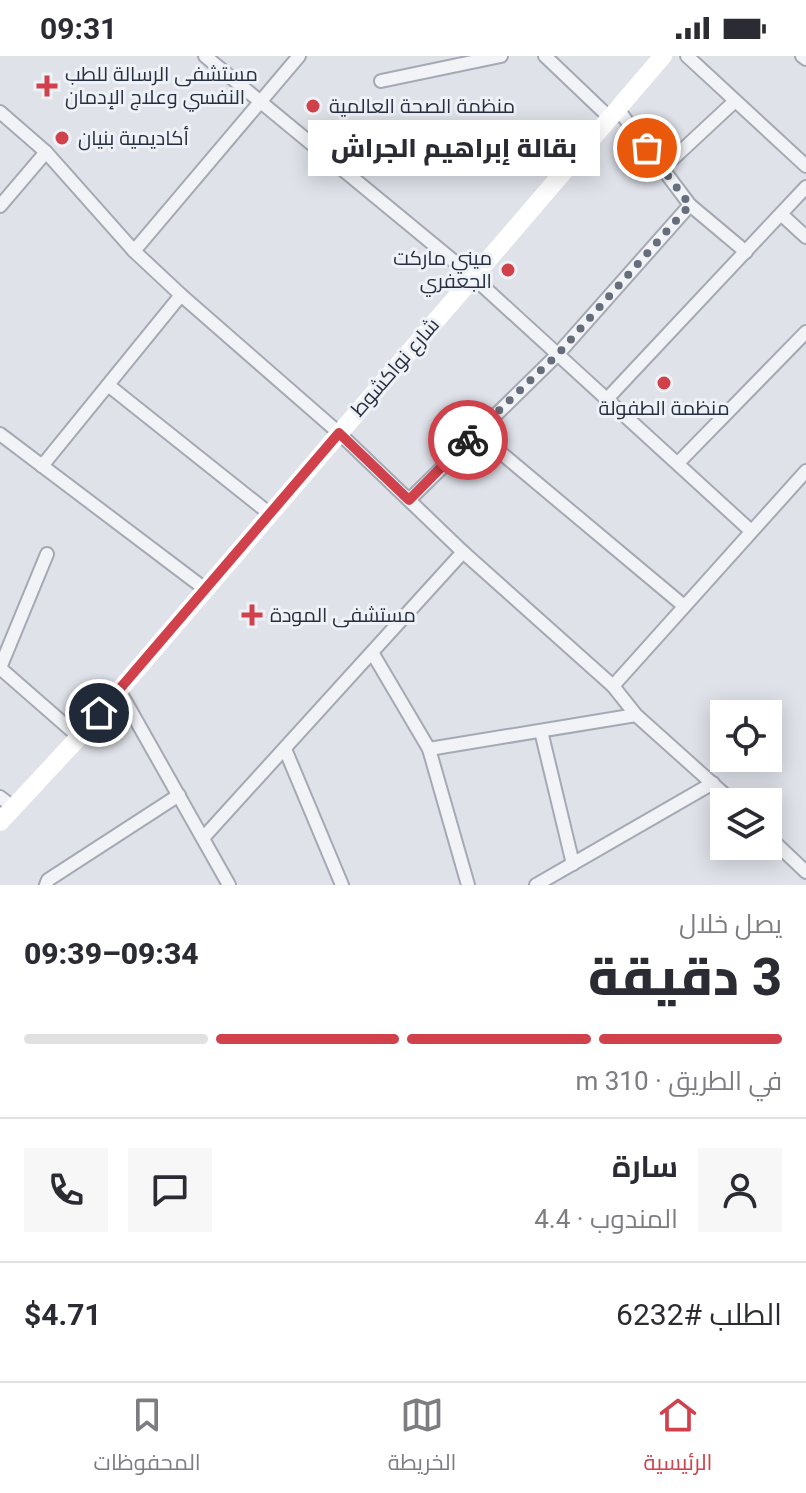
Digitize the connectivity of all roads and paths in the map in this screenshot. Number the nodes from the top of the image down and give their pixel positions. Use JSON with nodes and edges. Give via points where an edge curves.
{"nodes":[{"id":1,"x":205,"y":56,"type":"edge"},
{"id":2,"x":299,"y":56,"type":"edge"},
{"id":3,"x":501,"y":56,"type":"edge"},
{"id":4,"x":545,"y":56,"type":"edge"},
{"id":5,"x":663,"y":56,"type":"edge"},
{"id":6,"x":687,"y":56,"type":"edge"},
{"id":7,"x":381,"y":81,"type":"dead end"},
{"id":8,"x":259,"y":101,"type":"junction"},
{"id":9,"x":735,"y":101,"type":"junction"},
{"id":10,"x":0,"y":112,"type":"edge"},
{"id":11,"x":613,"y":113,"type":"junction"},
{"id":12,"x":46,"y":152,"type":"junction"},
{"id":13,"x":806,"y":166,"type":"edge"},
{"id":14,"x":663,"y":168,"type":"junction"},
{"id":15,"x":806,"y":187,"type":"edge"},
{"id":16,"x":690,"y":205,"type":"junction"},
{"id":17,"x":0,"y":206,"type":"edge"},
{"id":18,"x":781,"y":214,"type":"junction"},
{"id":19,"x":806,"y":237,"type":"edge"},
{"id":20,"x":134,"y":251,"type":"junction"},
{"id":21,"x":746,"y":252,"type":"junction"},
{"id":22,"x":473,"y":277,"type":"junction"},
{"id":23,"x":181,"y":295,"type":"junction"},
{"id":24,"x":806,"y":332,"type":"edge"},
{"id":25,"x":558,"y":354,"type":"junction"},
{"id":26,"x":108,"y":385,"type":"junction"},
{"id":27,"x":606,"y":400,"type":"junction"},
{"id":28,"x":476,"y":432,"type":"junction"},
{"id":29,"x":339,"y":433,"type":"junction"},
{"id":30,"x":0,"y":434,"type":"edge"},
{"id":31,"x":678,"y":463,"type":"junction"},
{"id":32,"x":42,"y":466,"type":"junction"},
{"id":33,"x":806,"y":471,"type":"edge"},
{"id":34,"x":409,"y":500,"type":"junction"},
{"id":35,"x":270,"y":514,"type":"junction"},
{"id":36,"x":751,"y":531,"type":"junction"},
{"id":37,"x":463,"y":552,"type":"junction"},
{"id":38,"x":47,"y":554,"type":"dead end"},
{"id":39,"x":205,"y":589,"type":"junction"},
{"id":40,"x":684,"y":606,"type":"junction"},
{"id":41,"x":373,"y":654,"type":"junction"},
{"id":42,"x":0,"y":668,"type":"edge"},
{"id":43,"x":613,"y":686,"type":"junction"},
{"id":44,"x":119,"y":690,"type":"junction"},
{"id":45,"x":636,"y":715,"type":"junction"},
{"id":46,"x":541,"y":731,"type":"junction"},
{"id":47,"x":79,"y":737,"type":"junction"},
{"id":48,"x":285,"y":749,"type":"junction"},
{"id":49,"x":429,"y":749,"type":"junction"},
{"id":50,"x":713,"y":783,"type":"junction"},
{"id":51,"x":718,"y":788,"type":"edge"},
{"id":52,"x":179,"y":795,"type":"junction"},
{"id":53,"x":7,"y":802,"type":"edge"},
{"id":54,"x":0,"y":822,"type":"edge"},
{"id":55,"x":203,"y":838,"type":"junction"},
{"id":56,"x":782,"y":849,"type":"edge"},
{"id":57,"x":573,"y":864,"type":"junction"},
{"id":58,"x":806,"y":872,"type":"edge"},
{"id":59,"x":46,"y":885,"type":"edge"},
{"id":60,"x":229,"y":885,"type":"edge"},
{"id":61,"x":342,"y":885,"type":"edge"},
{"id":62,"x":468,"y":885,"type":"edge"},
{"id":63,"x":536,"y":885,"type":"edge"}],
"edges":[{"from":1,"to":8,"type":"street"},
{"from":2,"to":8,"type":"street"},
{"from":3,"to":7,"type":"street"},
{"from":4,"to":11,"type":"street"},
{"from":5,"to":11,"type":"street","name":"شارع نواكشوط"},
{"from":6,"to":9,"type":"street"},
{"from":8,"to":20,"type":"street"},
{"from":8,"to":22,"type":"street"},
{"from":9,"to":13,"type":"street"},
{"from":9,"to":14,"type":"street"},
{"from":10,"to":12,"type":"street"},
{"from":11,"to":14,"type":"street"},
{"from":11,"to":22,"type":"street","name":"شارع نواكشوط"},
{"from":12,"to":17,"type":"street"},
{"from":12,"to":20,"type":"street"},
{"from":14,"to":16,"type":"street"},
{"from":15,"to":18,"type":"street"},
{"from":16,"to":21,"type":"street"},
{"from":16,"to":25,"type":"street"},
{"from":18,"to":19,"type":"street"},
{"from":18,"to":21,"type":"street"},
{"from":20,"to":23,"type":"street"},
{"from":21,"to":27,"type":"street"},
{"from":22,"to":25,"type":"street"},
{"from":22,"to":29,"type":"street","name":"شارع نواكشوط"},
{"from":23,"to":26,"type":"street"},
{"from":23,"to":29,"type":"street"},
{"from":24,"to":31,"type":"street"},
{"from":25,"to":27,"type":"street"},
{"from":25,"to":28,"type":"street"},
{"from":26,"to":32,"type":"street"},
{"from":26,"to":35,"type":"street"},
{"from":27,"to":31,"type":"street"},
{"from":28,"to":34,"type":"street"},
{"from":28,"to":40,"type":"street"},
{"from":29,"to":34,"type":"street"},
{"from":29,"to":35,"type":"street","name":"شارع نواكشوط"},
{"from":30,"to":32,"type":"street"},
{"from":31,"to":36,"type":"street"},
{"from":32,"to":39,"type":"street"},
{"from":33,"to":36,"type":"street"},
{"from":34,"to":37,"type":"street"},
{"from":35,"to":39,"type":"street","name":"شارع نواكشوط"},
{"from":36,"to":40,"type":"street"},
{"from":37,"to":41,"type":"street"},
{"from":37,"to":43,"type":"street"},
{"from":38,"to":42,"type":"street"},
{"from":39,"to":44,"type":"street","name":"شارع نواكشوط"},
{"from":40,"to":43,"type":"street"},
{"from":41,"to":48,"type":"street"},
{"from":41,"to":49,"type":"street"},
{"from":42,"to":47,"type":"street"},
{"from":43,"to":45,"type":"street"},
{"from":44,"to":47,"type":"street","name":"شارع نواكشوط"},
{"from":44,"to":52,"type":"street"},
{"from":45,"to":46,"type":"street"},
{"from":45,"to":50,"type":"street"},
{"from":46,"to":49,"type":"street"},
{"from":46,"to":57,"type":"street"},
{"from":47,"to":53,"type":"street","name":"شارع نواكشوط"},
{"from":48,"to":55,"type":"street"},
{"from":48,"to":61,"type":"street"},
{"from":49,"to":62,"type":"street"},
{"from":50,"to":51,"type":"street"},
{"from":50,"to":57,"type":"street"},
{"from":52,"to":55,"type":"street"},
{"from":52,"to":59,"type":"street"},
{"from":53,"to":54,"type":"street","name":"شارع نواكشوط"},
{"from":55,"to":60,"type":"street"},
{"from":56,"to":58,"type":"street"},
{"from":57,"to":63,"type":"street"}]}
